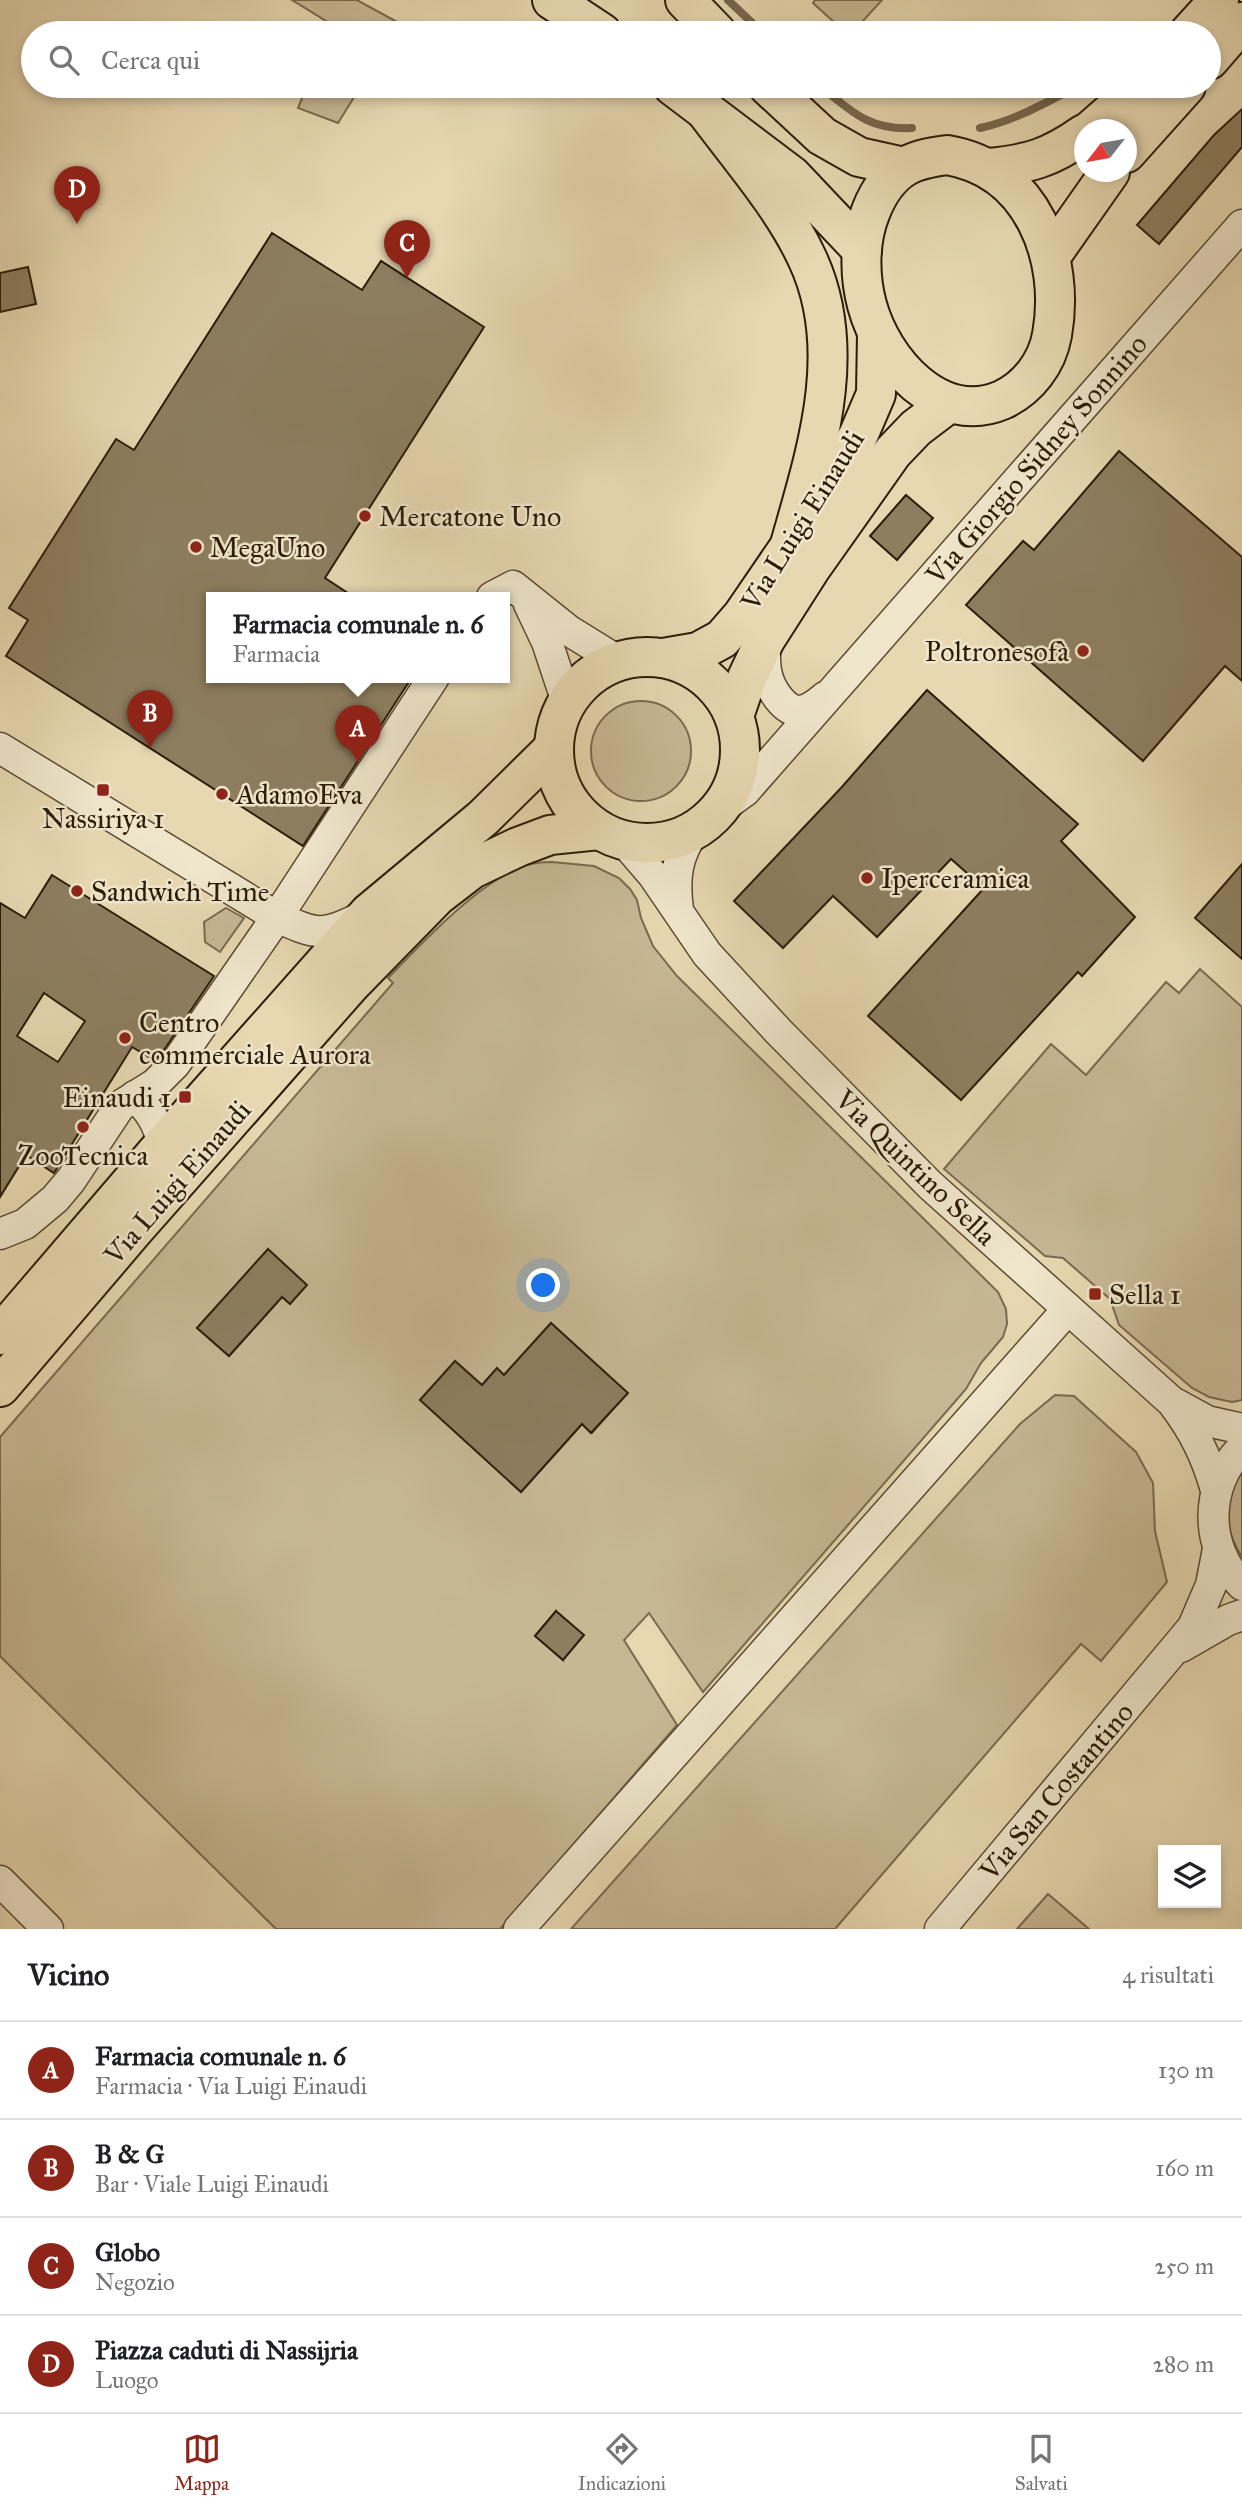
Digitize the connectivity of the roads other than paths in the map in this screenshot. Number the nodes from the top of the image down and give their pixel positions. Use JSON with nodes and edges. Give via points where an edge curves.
{"nodes":[{"id":1,"x":552,"y":0,"type":"edge"},
{"id":2,"x":685,"y":0,"type":"edge"},
{"id":3,"x":1219,"y":0,"type":"edge"},
{"id":4,"x":583,"y":21,"type":"edge"},
{"id":5,"x":705,"y":21,"type":"edge"},
{"id":6,"x":1200,"y":21,"type":"edge"},
{"id":7,"x":1242,"y":22,"type":"edge"},
{"id":8,"x":1221,"y":46,"type":"edge"},
{"id":9,"x":689,"y":98,"type":"edge"},
{"id":10,"x":781,"y":98,"type":"edge"},
{"id":11,"x":1127,"y":98,"type":"edge"},
{"id":12,"x":1175,"y":98,"type":"edge"},
{"id":13,"x":704,"y":109,"type":"junction"},
{"id":14,"x":1104,"y":119,"type":"edge"},
{"id":15,"x":1074,"y":141,"type":"edge"},
{"id":16,"x":1137,"y":141,"type":"edge"},
{"id":17,"x":904,"y":167,"type":"junction"},
{"id":18,"x":988,"y":168,"type":"junction"},
{"id":19,"x":1103,"y":182,"type":"edge"},
{"id":20,"x":1242,"y":225,"type":"edge"},
{"id":21,"x":862,"y":250,"type":"junction"},
{"id":22,"x":1051,"y":256,"type":"junction"},
{"id":23,"x":877,"y":333,"type":"junction"},
{"id":24,"x":949,"y":403,"type":"junction"},
{"id":25,"x":789,"y":548,"type":"junction"},
{"id":26,"x":502,"y":592,"type":"edge"},
{"id":27,"x":526,"y":597,"type":"junction"},
{"id":28,"x":765,"y":640,"type":"junction"},
{"id":29,"x":663,"y":658,"type":"junction"},
{"id":30,"x":618,"y":661,"type":"junction"},
{"id":31,"x":430,"y":683,"type":"edge"},
{"id":32,"x":831,"y":693,"type":"junction"},
{"id":33,"x":567,"y":702,"type":"junction"},
{"id":34,"x":734,"y":716,"type":"junction"},
{"id":35,"x":0,"y":748,"type":"edge"},
{"id":36,"x":554,"y":748,"type":"junction"},
{"id":37,"x":707,"y":820,"type":"junction"},
{"id":38,"x":611,"y":835,"type":"junction"},
{"id":39,"x":369,"y":913,"type":"junction"},
{"id":40,"x":679,"y":913,"type":"junction"},
{"id":41,"x":277,"y":917,"type":"junction"},
{"id":42,"x":135,"y":1096,"type":"junction"},
{"id":43,"x":163,"y":1145,"type":"junction"},
{"id":44,"x":0,"y":1234,"type":"edge"},
{"id":45,"x":1068,"y":1309,"type":"junction"},
{"id":46,"x":0,"y":1335,"type":"edge"},
{"id":47,"x":0,"y":1387,"type":"edge"},
{"id":48,"x":1172,"y":1402,"type":"junction"},
{"id":49,"x":1242,"y":1429,"type":"edge"},
{"id":50,"x":1242,"y":1448,"type":"edge"},
{"id":51,"x":1216,"y":1490,"type":"junction"},
{"id":52,"x":1218,"y":1549,"type":"junction"},
{"id":53,"x":1242,"y":1585,"type":"edge"},
{"id":54,"x":1242,"y":1615,"type":"edge"},
{"id":55,"x":1172,"y":1653,"type":"junction"},
{"id":56,"x":0,"y":1881,"type":"edge"},
{"id":57,"x":48,"y":1929,"type":"edge"},
{"id":58,"x":519,"y":1929,"type":"edge"},
{"id":59,"x":940,"y":1929,"type":"edge"}],
"edges":[{"from":1,"to":4,"type":"main road"},
{"from":2,"to":5,"type":"main road"},
{"from":3,"to":6,"type":"main road"},
{"from":7,"to":8,"type":"main road"},
{"from":9,"to":13,"type":"main road"},
{"from":10,"to":17,"type":"main road","via":[[822,136],[859,157]]},
{"from":11,"to":14,"type":"main road"},
{"from":12,"to":16,"type":"main road"},
{"from":13,"to":21,"type":"main road","via":[[792,176]]},
{"from":13,"to":25,"type":"main road","via":[[780,213],[807,258],[823,305],[829,347],[826,398]]},
{"from":15,"to":18,"type":"main road","name":"Via Luigi Einaudi","via":[[1024,164]]},
{"from":17,"to":18,"type":"main road","name":"Via Luigi Einaudi","via":[[947,155]]},
{"from":17,"to":21,"type":"main road","name":"Via Luigi Einaudi","via":[[887,181],[876,199]]},
{"from":18,"to":22,"type":"main road","name":"Via Luigi Einaudi","via":[[1026,205]]},
{"from":19,"to":22,"type":"main road"},
{"from":20,"to":32,"type":"street","name":"Via Giorgio Sidney Sonnino"},
{"from":21,"to":23,"type":"main road","name":"Via Luigi Einaudi","via":[[867,306]]},
{"from":22,"to":24,"type":"main road","name":"Via Luigi Einaudi","via":[[1056,312],[1051,340],[1031,380],[1014,395],[993,403]]},
{"from":23,"to":24,"type":"main road","name":"Via Luigi Einaudi","via":[[911,379]]},
{"from":23,"to":25,"type":"main road","name":"Via Luigi Einaudi","via":[[876,394],[852,446]]},
{"from":24,"to":28,"type":"main road","name":"Via Luigi Einaudi","via":[[893,452]]},
{"from":25,"to":29,"type":"main road","name":"Via Luigi Einaudi","via":[[722,639],[698,652]]},
{"from":26,"to":27,"type":"street","via":[[513,586]]},
{"from":27,"to":30,"type":"street"},
{"from":27,"to":33,"type":"street"},
{"from":28,"to":32,"type":"street","name":"Via Giorgio Sidney Sonnino","via":[[767,675],[790,709],[813,707]]},
{"from":28,"to":34,"type":"main road","name":"Via Luigi Einaudi"},
{"from":29,"to":30,"type":"main road","name":"Via Luigi Einaudi"},
{"from":29,"to":34,"type":"main road","name":"Via Luigi Einaudi","via":[[706,677]]},
{"from":30,"to":33,"type":"main road","name":"Via Luigi Einaudi","via":[[589,677]]},
{"from":31,"to":41,"type":"street"},
{"from":32,"to":37,"type":"street","name":"Via Giorgio Sidney Sonnino","via":[[745,791]]},
{"from":33,"to":36,"type":"main road","name":"Via Luigi Einaudi"},
{"from":34,"to":37,"type":"main road","name":"Via Luigi Einaudi","via":[[740,764],[729,794]]},
{"from":35,"to":41,"type":"street"},
{"from":36,"to":38,"type":"main road","name":"Via Luigi Einaudi","via":[[565,795],[586,820]]},
{"from":36,"to":39,"type":"main road","name":"Via Luigi Einaudi","via":[[483,818]]},
{"from":37,"to":38,"type":"main road","name":"Via Luigi Einaudi","via":[[674,840],[657,843]]},
{"from":37,"to":40,"type":"street","name":"Via Quintino Sella","via":[[682,848],[675,885]]},
{"from":38,"to":40,"type":"street","name":"Via Quintino Sella","via":[[653,875]]},
{"from":38,"to":47,"type":"main road","name":"Via Luigi Einaudi","via":[[550,835],[472,869],[437,896],[351,984]]},
{"from":39,"to":41,"type":"street","via":[[326,932],[306,930]]},
{"from":39,"to":43,"type":"main road","name":"Via Luigi Einaudi"},
{"from":40,"to":45,"type":"street","name":"Via Quintino Sella","via":[[706,954],[802,1056],[930,1185]]},
{"from":41,"to":42,"type":"street","via":[[175,1064]]},
{"from":42,"to":43,"type":"street","via":[[159,1125]]},
{"from":42,"to":44,"type":"street","via":[[114,1113],[55,1199],[25,1224]]},
{"from":43,"to":46,"type":"main road","name":"Via Luigi Einaudi"},
{"from":45,"to":48,"type":"street","name":"Via Quintino Sella"},
{"from":45,"to":58,"type":"street"},
{"from":48,"to":49,"type":"street","name":"Via Quintino Sella","via":[[1207,1421]]},
{"from":48,"to":51,"type":"street","name":"Via Quintino Sella","via":[[1193,1431]]},
{"from":50,"to":51,"type":"street","name":"Via San Costantino"},
{"from":51,"to":52,"type":"street","name":"Via San Costantino","via":[[1213,1529]]},
{"from":52,"to":53,"type":"street","name":"Via San Costantino"},
{"from":52,"to":55,"type":"street","name":"Via San Costantino","via":[[1204,1604]]},
{"from":54,"to":55,"type":"street","name":"Via San Costantino"},
{"from":55,"to":59,"type":"street","name":"Via San Costantino"},
{"from":56,"to":57,"type":"street"}]}
